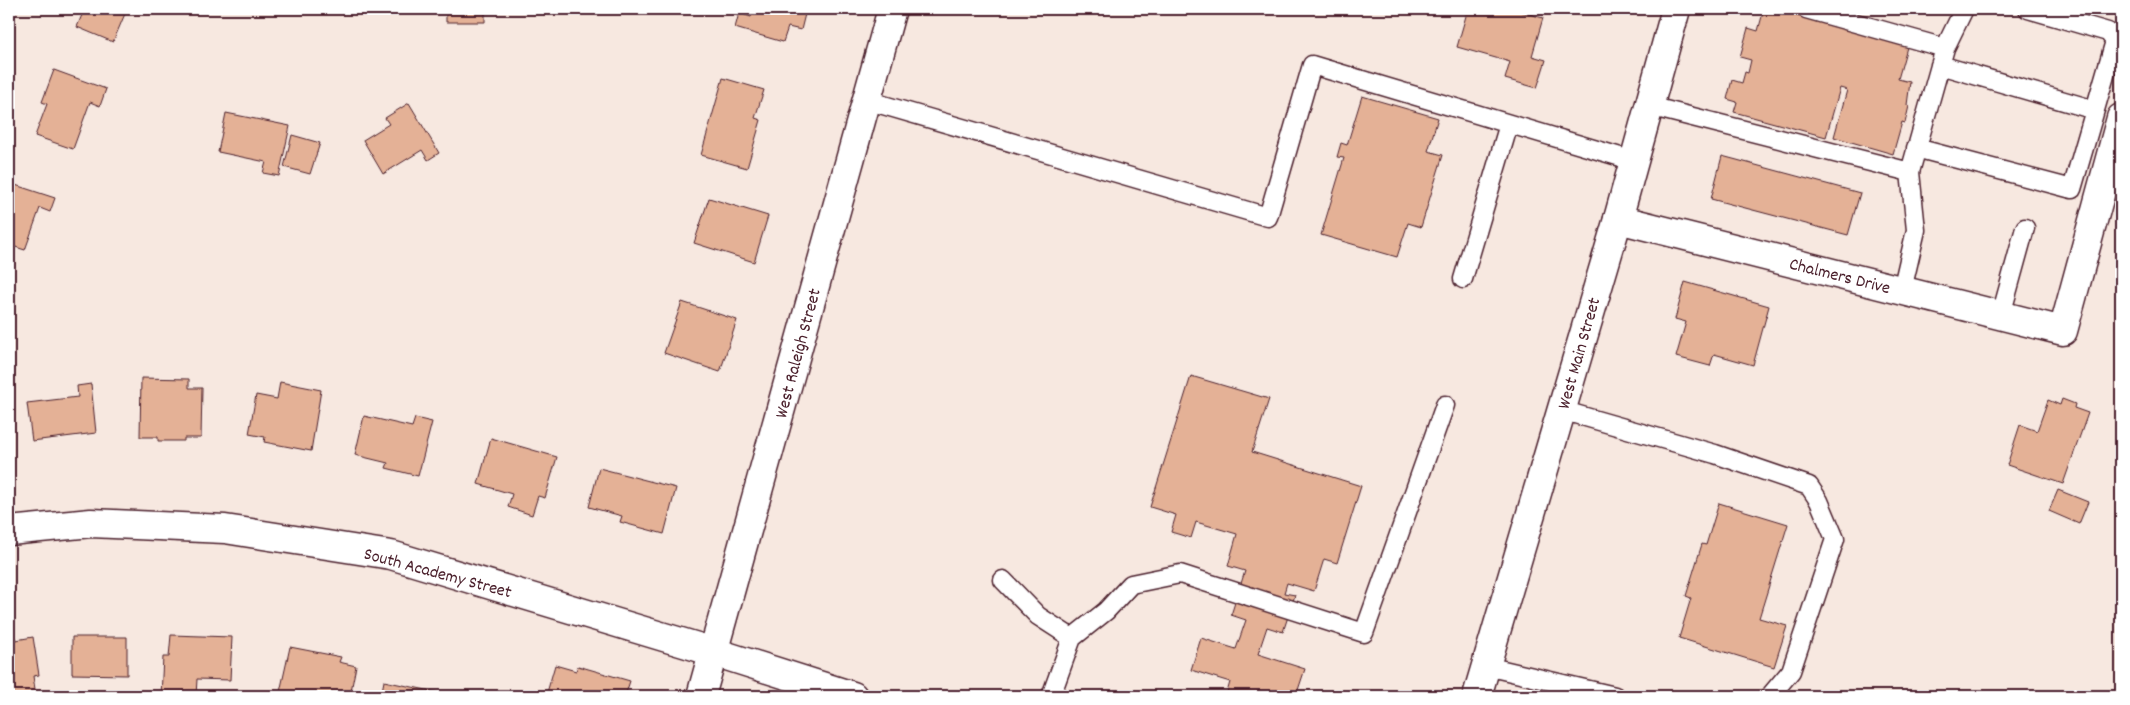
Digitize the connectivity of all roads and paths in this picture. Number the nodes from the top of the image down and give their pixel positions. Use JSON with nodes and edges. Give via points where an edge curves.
{"nodes":[{"id":1,"x":892,"y":9,"type":"edge"},
{"id":2,"x":1676,"y":9,"type":"edge"},
{"id":3,"x":1806,"y":9,"type":"edge"},
{"id":4,"x":1964,"y":9,"type":"edge"},
{"id":5,"x":2028,"y":9,"type":"edge"},
{"id":6,"x":1942,"y":56,"type":"junction"},
{"id":7,"x":2115,"y":64,"type":"edge"},
{"id":8,"x":866,"y":100,"type":"junction"},
{"id":9,"x":1649,"y":106,"type":"junction"},
{"id":10,"x":2095,"y":110,"type":"junction"},
{"id":11,"x":2121,"y":118,"type":"edge"},
{"id":12,"x":1509,"y":124,"type":"junction"},
{"id":13,"x":1916,"y":148,"type":"junction"},
{"id":14,"x":1634,"y":161,"type":"junction"},
{"id":15,"x":1910,"y":172,"type":"junction"},
{"id":16,"x":2072,"y":189,"type":"junction"},
{"id":17,"x":2097,"y":208,"type":"junction"},
{"id":18,"x":1618,"y":219,"type":"junction"},
{"id":19,"x":2026,"y":228,"type":"dead end"},
{"id":20,"x":1463,"y":279,"type":"dead end"},
{"id":21,"x":1902,"y":290,"type":"junction"},
{"id":22,"x":2001,"y":315,"type":"junction"},
{"id":23,"x":1445,"y":405,"type":"dead end"},
{"id":24,"x":1561,"y":410,"type":"junction"},
{"id":25,"x":9,"y":531,"type":"edge"},
{"id":26,"x":1003,"y":580,"type":"dead end"},
{"id":27,"x":1072,"y":638,"type":"junction"},
{"id":28,"x":714,"y":652,"type":"junction"},
{"id":29,"x":1486,"y":666,"type":"junction"},
{"id":30,"x":701,"y":696,"type":"edge"},
{"id":31,"x":853,"y":696,"type":"edge"},
{"id":32,"x":1051,"y":696,"type":"edge"},
{"id":33,"x":1477,"y":696,"type":"edge"},
{"id":34,"x":1615,"y":696,"type":"edge"},
{"id":35,"x":1770,"y":696,"type":"edge"}],
"edges":[{"from":1,"to":8,"type":"street","name":"West Raleigh Street"},
{"from":2,"to":9,"type":"street","name":"West Main Street"},
{"from":3,"to":6,"type":"lane"},
{"from":4,"to":6,"type":"lane"},
{"from":5,"to":7,"type":"lane","via":[[2108,32],[2115,42]]},
{"from":6,"to":10,"type":"lane"},
{"from":6,"to":13,"type":"lane"},
{"from":7,"to":10,"type":"lane"},
{"from":8,"to":12,"type":"lane","via":[[1268,217],[1312,65]]},
{"from":8,"to":28,"type":"street","name":"West Raleigh Street"},
{"from":9,"to":14,"type":"street","name":"West Main Street"},
{"from":9,"to":15,"type":"lane"},
{"from":10,"to":16,"type":"lane"},
{"from":11,"to":17,"type":"street"},
{"from":12,"to":14,"type":"lane"},
{"from":12,"to":20,"type":"lane"},
{"from":13,"to":15,"type":"lane"},
{"from":13,"to":16,"type":"lane"},
{"from":14,"to":18,"type":"street","name":"West Main Street"},
{"from":15,"to":21,"type":"lane","via":[[1916,230]]},
{"from":16,"to":17,"type":"lane"},
{"from":17,"to":22,"type":"street","name":"Chalmers Drive","via":[[2063,331]]},
{"from":18,"to":21,"type":"street","name":"Chalmers Drive"},
{"from":18,"to":24,"type":"street","name":"West Main Street"},
{"from":19,"to":22,"type":"lane"},
{"from":21,"to":22,"type":"street","name":"Chalmers Drive"},
{"from":23,"to":27,"type":"lane","via":[[1364,633],[1180,574],[1131,584],[1106,611]]},
{"from":24,"to":29,"type":"street","name":"West Main Street"},
{"from":24,"to":35,"type":"lane","via":[[1715,454],[1809,486],[1835,539],[1791,671]]},
{"from":25,"to":28,"type":"street","name":"South Academy Street","via":[[91,523],[225,529],[391,555]]},
{"from":26,"to":27,"type":"lane","via":[[1038,616]]},
{"from":27,"to":32,"type":"lane"},
{"from":28,"to":30,"type":"street","name":"West Raleigh Street"},
{"from":28,"to":31,"type":"street","name":"South Academy Street"},
{"from":29,"to":33,"type":"street","name":"West Main Street"},
{"from":29,"to":34,"type":"lane"}]}
